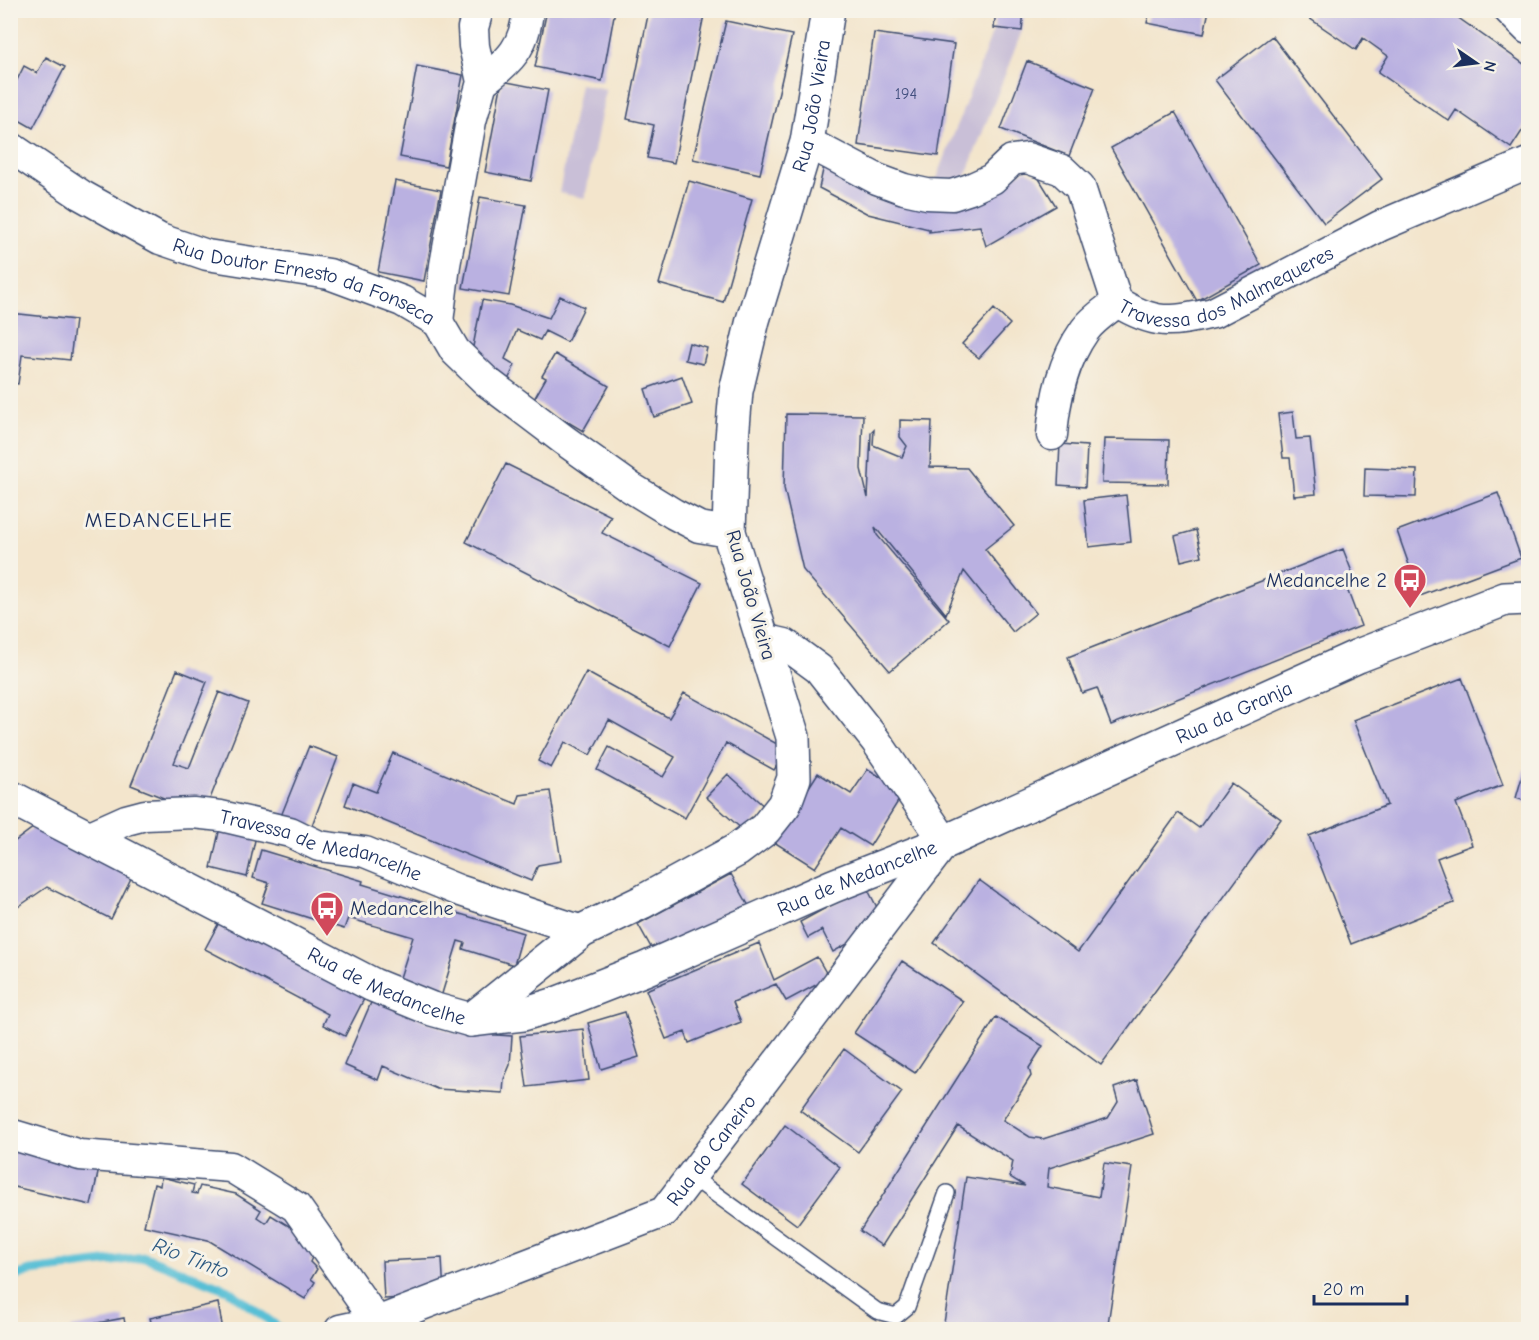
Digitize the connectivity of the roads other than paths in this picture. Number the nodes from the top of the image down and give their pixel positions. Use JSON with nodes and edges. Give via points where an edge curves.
{"nodes":[{"id":1,"x":478,"y":10,"type":"edge"},
{"id":2,"x":528,"y":10,"type":"edge"},
{"id":3,"x":828,"y":10,"type":"edge"},
{"id":4,"x":1509,"y":10,"type":"edge"},
{"id":5,"x":1528,"y":29,"type":"edge"},
{"id":6,"x":483,"y":82,"type":"junction"},
{"id":7,"x":807,"y":142,"type":"junction"},
{"id":8,"x":10,"y":147,"type":"edge"},
{"id":9,"x":1528,"y":163,"type":"edge"},
{"id":10,"x":1117,"y":302,"type":"junction"},
{"id":11,"x":438,"y":322,"type":"junction"},
{"id":12,"x":1052,"y":435,"type":"dead end"},
{"id":13,"x":729,"y":532,"type":"junction"},
{"id":14,"x":1528,"y":598,"type":"edge"},
{"id":15,"x":763,"y":639,"type":"junction"},
{"id":16,"x":12,"y":802,"type":"edge"},
{"id":17,"x":88,"y":837,"type":"junction"},
{"id":18,"x":945,"y":842,"type":"junction"},
{"id":19,"x":582,"y":931,"type":"junction"},
{"id":20,"x":471,"y":1020,"type":"junction"},
{"id":21,"x":10,"y":1134,"type":"edge"},
{"id":22,"x":692,"y":1177,"type":"junction"},
{"id":23,"x":947,"y":1193,"type":"dead end"},
{"id":24,"x":377,"y":1322,"type":"junction"},
{"id":25,"x":340,"y":1329,"type":"edge"}],
"edges":[{"from":1,"to":6,"type":"street","via":[[474,46]]},
{"from":2,"to":6,"type":"street","via":[[525,32],[514,56]]},
{"from":3,"to":7,"type":"street","name":"Rua João Vieira"},
{"from":4,"to":5,"type":"street"},
{"from":6,"to":11,"type":"street","via":[[471,121]]},
{"from":7,"to":10,"type":"street","name":"Travessa dos Malmequeres","via":[[877,179],[927,194],[952,195],[970,189],[992,179],[1012,160],[1027,158],[1062,170],[1080,188]]},
{"from":7,"to":13,"type":"street","name":"Rua João Vieira","via":[[736,391]]},
{"from":8,"to":11,"type":"street","name":"Rua Doutor Ernesto da Fonseca","via":[[81,195],[159,238],[207,255],[329,274],[402,301]]},
{"from":9,"to":10,"type":"street","name":"Travessa dos Malmequeres","via":[[1380,226],[1213,313],[1164,321],[1140,316]]},
{"from":10,"to":12,"type":"street","via":[[1086,328],[1066,364],[1055,403]]},
{"from":11,"to":13,"type":"street","name":"Rua Doutor Ernesto da Fonseca","via":[[455,351],[486,381],[564,441],[674,514],[699,527]]},
{"from":13,"to":15,"type":"street","name":"Rua João Vieira"},
{"from":14,"to":18,"type":"street","name":"Rua da Granja","via":[[1505,599],[1358,656]]},
{"from":15,"to":18,"type":"street","via":[[785,644],[819,669],[876,741]]},
{"from":15,"to":19,"type":"street","name":"Rua João Vieira","via":[[793,737],[794,778],[784,805],[765,829],[737,850]]},
{"from":16,"to":17,"type":"street","name":"Rua de Medancelhe"},
{"from":17,"to":19,"type":"street","name":"Travessa de Medancelhe","via":[[145,815],[221,816],[290,832],[319,846],[365,852],[458,890]]},
{"from":17,"to":20,"type":"street","name":"Rua de Medancelhe","via":[[373,985]]},
{"from":18,"to":20,"type":"street","name":"Rua de Medancelhe","via":[[553,1005],[523,1014]]},
{"from":18,"to":22,"type":"street","name":"Rua do Caneiro"},
{"from":19,"to":20,"type":"street","name":"Rua João Vieira"},
{"from":21,"to":24,"type":"street","via":[[80,1155],[231,1167],[296,1207]]},
{"from":22,"to":23,"type":"lane","via":[[877,1311],[896,1316],[907,1307]]},
{"from":22,"to":24,"type":"street","name":"Rua do Caneiro","via":[[664,1212]]},
{"from":24,"to":25,"type":"street","name":"Rua do Caneiro"}]}
